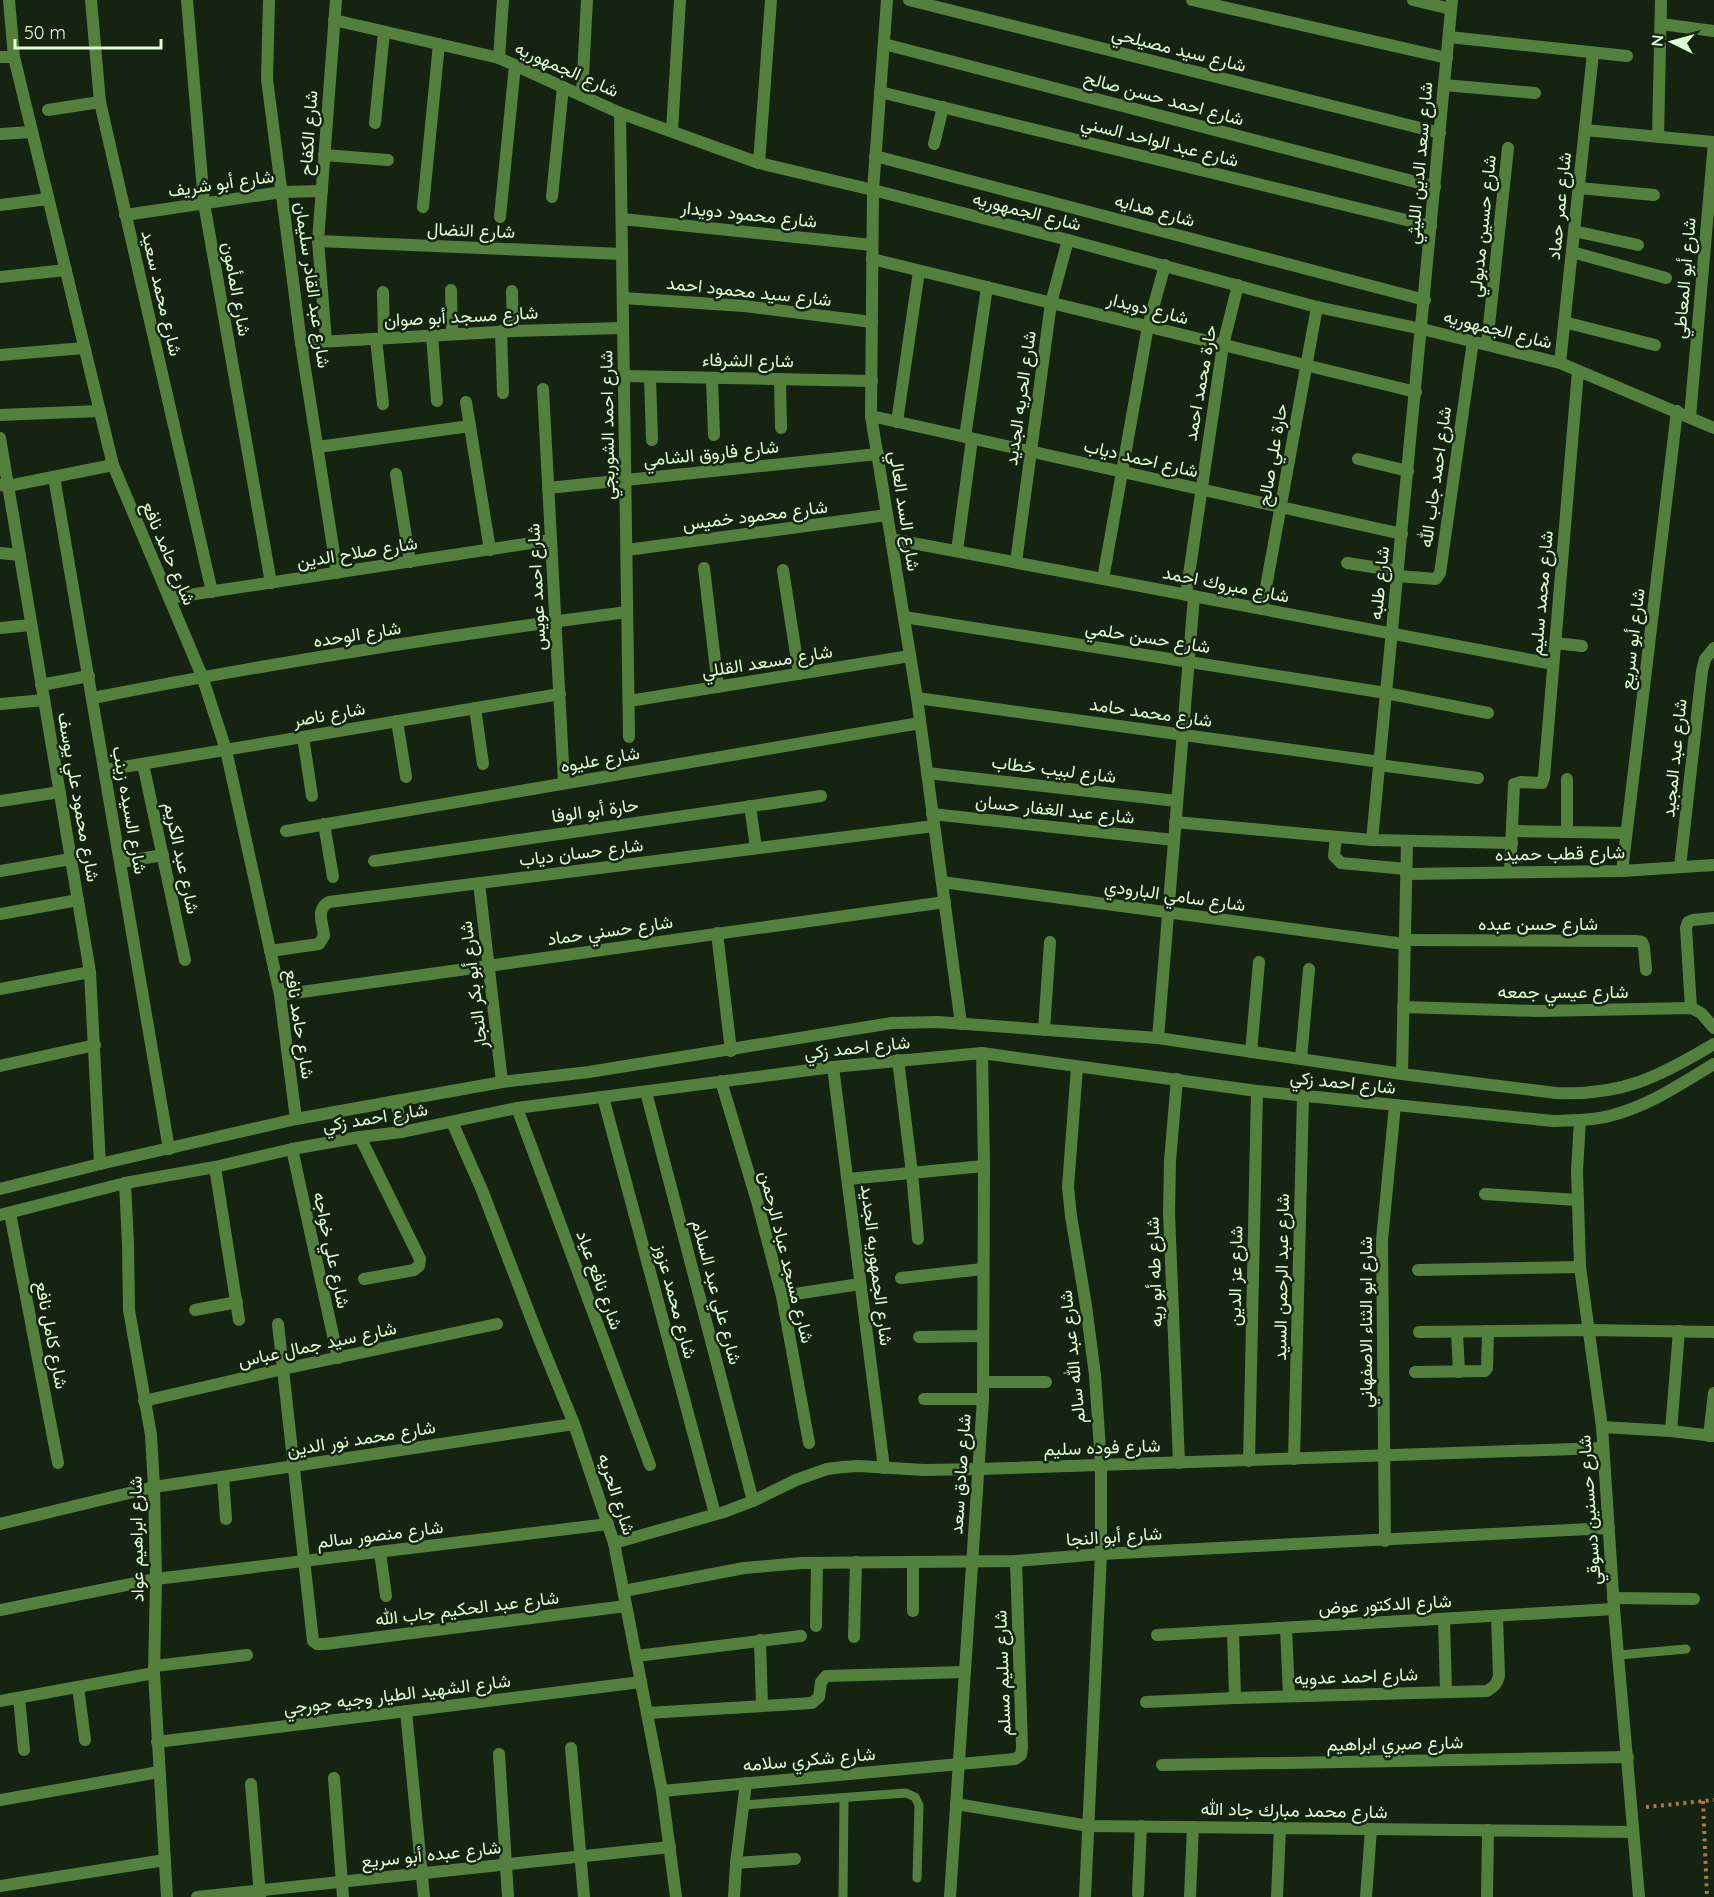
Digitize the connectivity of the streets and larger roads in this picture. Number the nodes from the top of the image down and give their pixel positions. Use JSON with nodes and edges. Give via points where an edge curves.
{"nodes":[{"id":1,"x":9,"y":0,"type":"edge"},
{"id":2,"x":91,"y":0,"type":"edge"},
{"id":3,"x":187,"y":0,"type":"edge"},
{"id":4,"x":269,"y":0,"type":"edge"},
{"id":5,"x":336,"y":0,"type":"edge"},
{"id":6,"x":503,"y":0,"type":"edge"},
{"id":7,"x":587,"y":0,"type":"edge"},
{"id":8,"x":680,"y":0,"type":"edge"},
{"id":9,"x":771,"y":0,"type":"edge"},
{"id":10,"x":887,"y":0,"type":"edge"},
{"id":11,"x":909,"y":0,"type":"edge"},
{"id":12,"x":1192,"y":0,"type":"edge"},
{"id":13,"x":1413,"y":0,"type":"edge"},
{"id":14,"x":1661,"y":0,"type":"edge"},
{"id":15,"x":1452,"y":4,"type":"edge"},
{"id":16,"x":334,"y":20,"type":"junction"},
{"id":17,"x":1661,"y":24,"type":"junction"},
{"id":18,"x":1714,"y":31,"type":"edge"},
{"id":19,"x":384,"y":32,"type":"junction"},
{"id":20,"x":1449,"y":37,"type":"junction"},
{"id":21,"x":439,"y":44,"type":"junction"},
{"id":22,"x":884,"y":44,"type":"junction"},
{"id":23,"x":1593,"y":53,"type":"junction"},
{"id":24,"x":1627,"y":56,"type":"dead end"},
{"id":25,"x":0,"y":57,"type":"edge"},
{"id":26,"x":14,"y":57,"type":"junction"},
{"id":27,"x":499,"y":58,"type":"junction"},
{"id":28,"x":1447,"y":58,"type":"junction"},
{"id":29,"x":515,"y":65,"type":"junction"},
{"id":30,"x":1444,"y":85,"type":"junction"},
{"id":31,"x":563,"y":87,"type":"junction"},
{"id":32,"x":880,"y":92,"type":"junction"},
{"id":33,"x":1535,"y":93,"type":"dead end"},
{"id":34,"x":582,"y":96,"type":"junction"},
{"id":35,"x":100,"y":102,"type":"junction"},
{"id":36,"x":943,"y":107,"type":"junction"},
{"id":37,"x":48,"y":110,"type":"dead end"},
{"id":38,"x":620,"y":113,"type":"junction"},
{"id":39,"x":375,"y":123,"type":"dead end"},
{"id":40,"x":672,"y":130,"type":"junction"},
{"id":41,"x":1585,"y":130,"type":"junction"},
{"id":42,"x":32,"y":132,"type":"junction"},
{"id":43,"x":1440,"y":133,"type":"junction"},
{"id":44,"x":0,"y":134,"type":"edge"},
{"id":45,"x":1658,"y":136,"type":"junction"},
{"id":46,"x":1714,"y":142,"type":"edge"},
{"id":47,"x":934,"y":144,"type":"dead end"},
{"id":48,"x":1508,"y":148,"type":"dead end"},
{"id":49,"x":324,"y":155,"type":"junction"},
{"id":50,"x":875,"y":156,"type":"junction"},
{"id":51,"x":388,"y":160,"type":"dead end"},
{"id":52,"x":759,"y":163,"type":"junction"},
{"id":53,"x":1435,"y":187,"type":"junction"},
{"id":54,"x":1579,"y":188,"type":"junction"},
{"id":55,"x":873,"y":190,"type":"junction"},
{"id":56,"x":322,"y":191,"type":"junction"},
{"id":57,"x":282,"y":192,"type":"junction"},
{"id":58,"x":1654,"y":195,"type":"dead end"},
{"id":59,"x":552,"y":197,"type":"dead end"},
{"id":60,"x":48,"y":199,"type":"junction"},
{"id":61,"x":204,"y":203,"type":"junction"},
{"id":62,"x":0,"y":205,"type":"edge"},
{"id":63,"x":423,"y":207,"type":"dead end"},
{"id":64,"x":125,"y":215,"type":"junction"},
{"id":65,"x":500,"y":217,"type":"dead end"},
{"id":66,"x":622,"y":219,"type":"junction"},
{"id":67,"x":1431,"y":226,"type":"junction"},
{"id":68,"x":1574,"y":231,"type":"junction"},
{"id":69,"x":1068,"y":240,"type":"junction"},
{"id":70,"x":318,"y":241,"type":"junction"},
{"id":71,"x":873,"y":245,"type":"junction"},
{"id":72,"x":1638,"y":245,"type":"dead end"},
{"id":73,"x":1572,"y":252,"type":"junction"},
{"id":74,"x":622,"y":254,"type":"junction"},
{"id":75,"x":872,"y":259,"type":"junction"},
{"id":76,"x":1165,"y":266,"type":"junction"},
{"id":77,"x":66,"y":270,"type":"junction"},
{"id":78,"x":919,"y":271,"type":"junction"},
{"id":79,"x":0,"y":278,"type":"edge"},
{"id":80,"x":1666,"y":278,"type":"dead end"},
{"id":81,"x":1238,"y":285,"type":"junction"},
{"id":82,"x":987,"y":287,"type":"junction"},
{"id":83,"x":451,"y":290,"type":"dead end"},
{"id":84,"x":512,"y":291,"type":"dead end"},
{"id":85,"x":383,"y":292,"type":"dead end"},
{"id":86,"x":623,"y":298,"type":"junction"},
{"id":87,"x":1425,"y":300,"type":"junction"},
{"id":88,"x":1052,"y":303,"type":"junction"},
{"id":89,"x":1317,"y":307,"type":"junction"},
{"id":90,"x":872,"y":322,"type":"junction"},
{"id":91,"x":1564,"y":322,"type":"junction"},
{"id":92,"x":1148,"y":326,"type":"junction"},
{"id":93,"x":623,"y":328,"type":"junction"},
{"id":94,"x":1422,"y":329,"type":"junction"},
{"id":95,"x":507,"y":331,"type":"junction"},
{"id":96,"x":452,"y":334,"type":"junction"},
{"id":97,"x":432,"y":335,"type":"junction"},
{"id":98,"x":380,"y":338,"type":"junction"},
{"id":99,"x":326,"y":341,"type":"junction"},
{"id":100,"x":1473,"y":341,"type":"junction"},
{"id":101,"x":302,"y":343,"type":"junction"},
{"id":102,"x":1223,"y":345,"type":"junction"},
{"id":103,"x":1487,"y":345,"type":"junction"},
{"id":104,"x":1655,"y":345,"type":"dead end"},
{"id":105,"x":84,"y":348,"type":"junction"},
{"id":106,"x":0,"y":355,"type":"edge"},
{"id":107,"x":1560,"y":363,"type":"junction"},
{"id":108,"x":1306,"y":365,"type":"junction"},
{"id":109,"x":1578,"y":371,"type":"junction"},
{"id":110,"x":624,"y":376,"type":"junction"},
{"id":111,"x":650,"y":377,"type":"junction"},
{"id":112,"x":712,"y":378,"type":"junction"},
{"id":113,"x":780,"y":379,"type":"junction"},
{"id":114,"x":872,"y":381,"type":"junction"},
{"id":115,"x":543,"y":389,"type":"dead end"},
{"id":116,"x":1416,"y":392,"type":"junction"},
{"id":117,"x":503,"y":393,"type":"dead end"},
{"id":118,"x":437,"y":401,"type":"dead end"},
{"id":119,"x":466,"y":402,"type":"dead end"},
{"id":120,"x":383,"y":404,"type":"dead end"},
{"id":121,"x":99,"y":411,"type":"junction"},
{"id":122,"x":1677,"y":411,"type":"junction"},
{"id":123,"x":0,"y":415,"type":"edge"},
{"id":124,"x":872,"y":416,"type":"junction"},
{"id":125,"x":1690,"y":417,"type":"junction"},
{"id":126,"x":897,"y":422,"type":"junction"},
{"id":127,"x":470,"y":426,"type":"junction"},
{"id":128,"x":782,"y":428,"type":"dead end"},
{"id":129,"x":1714,"y":428,"type":"edge"},
{"id":130,"x":714,"y":435,"type":"dead end"},
{"id":131,"x":0,"y":438,"type":"edge"},
{"id":132,"x":969,"y":438,"type":"junction"},
{"id":133,"x":652,"y":440,"type":"dead end"},
{"id":134,"x":318,"y":447,"type":"junction"},
{"id":135,"x":1031,"y":452,"type":"junction"},
{"id":136,"x":878,"y":454,"type":"junction"},
{"id":137,"x":1358,"y":459,"type":"dead end"},
{"id":138,"x":112,"y":465,"type":"junction"},
{"id":139,"x":1408,"y":471,"type":"junction"},
{"id":140,"x":1121,"y":472,"type":"junction"},
{"id":141,"x":396,"y":474,"type":"dead end"},
{"id":142,"x":54,"y":477,"type":"junction"},
{"id":143,"x":626,"y":480,"type":"junction"},
{"id":144,"x":4,"y":485,"type":"edge"},
{"id":145,"x":548,"y":488,"type":"junction"},
{"id":146,"x":1201,"y":490,"type":"junction"},
{"id":147,"x":1280,"y":507,"type":"junction"},
{"id":148,"x":887,"y":515,"type":"junction"},
{"id":149,"x":1402,"y":534,"type":"junction"},
{"id":150,"x":891,"y":538,"type":"junction"},
{"id":151,"x":551,"y":540,"type":"junction"},
{"id":152,"x":490,"y":549,"type":"junction"},
{"id":153,"x":627,"y":550,"type":"junction"},
{"id":154,"x":957,"y":551,"type":"junction"},
{"id":155,"x":0,"y":553,"type":"edge"},
{"id":156,"x":20,"y":555,"type":"junction"},
{"id":157,"x":411,"y":562,"type":"junction"},
{"id":158,"x":1016,"y":562,"type":"junction"},
{"id":159,"x":1347,"y":562,"type":"dead end"},
{"id":160,"x":704,"y":568,"type":"dead end"},
{"id":161,"x":783,"y":570,"type":"dead end"},
{"id":162,"x":337,"y":573,"type":"junction"},
{"id":163,"x":1398,"y":574,"type":"junction"},
{"id":164,"x":1103,"y":579,"type":"junction"},
{"id":165,"x":271,"y":583,"type":"junction"},
{"id":166,"x":212,"y":592,"type":"junction"},
{"id":167,"x":1190,"y":596,"type":"junction"},
{"id":168,"x":169,"y":598,"type":"junction"},
{"id":169,"x":1262,"y":609,"type":"junction"},
{"id":170,"x":627,"y":612,"type":"junction"},
{"id":171,"x":904,"y":617,"type":"junction"},
{"id":172,"x":556,"y":621,"type":"junction"},
{"id":173,"x":31,"y":625,"type":"junction"},
{"id":174,"x":0,"y":627,"type":"edge"},
{"id":175,"x":1392,"y":634,"type":"junction"},
{"id":176,"x":1555,"y":643,"type":"junction"},
{"id":177,"x":1582,"y":646,"type":"dead end"},
{"id":178,"x":1711,"y":651,"type":"edge"},
{"id":179,"x":910,"y":656,"type":"junction"},
{"id":180,"x":1188,"y":662,"type":"junction"},
{"id":181,"x":1554,"y":664,"type":"junction"},
{"id":182,"x":799,"y":674,"type":"junction"},
{"id":183,"x":89,"y":676,"type":"junction"},
{"id":184,"x":202,"y":676,"type":"junction"},
{"id":185,"x":41,"y":685,"type":"junction"},
{"id":186,"x":718,"y":687,"type":"junction"},
{"id":187,"x":1386,"y":693,"type":"junction"},
{"id":188,"x":560,"y":694,"type":"junction"},
{"id":189,"x":93,"y":698,"type":"junction"},
{"id":190,"x":917,"y":698,"type":"junction"},
{"id":191,"x":44,"y":699,"type":"junction"},
{"id":192,"x":629,"y":701,"type":"junction"},
{"id":193,"x":0,"y":704,"type":"edge"},
{"id":194,"x":475,"y":708,"type":"junction"},
{"id":195,"x":1488,"y":713,"type":"dead end"},
{"id":196,"x":397,"y":721,"type":"junction"},
{"id":197,"x":920,"y":723,"type":"junction"},
{"id":198,"x":1182,"y":735,"type":"junction"},
{"id":199,"x":303,"y":737,"type":"junction"},
{"id":200,"x":629,"y":737,"type":"dead end"},
{"id":201,"x":226,"y":750,"type":"junction"},
{"id":202,"x":1380,"y":763,"type":"junction"},
{"id":203,"x":143,"y":764,"type":"junction"},
{"id":204,"x":483,"y":764,"type":"dead end"},
{"id":205,"x":105,"y":770,"type":"junction"},
{"id":206,"x":927,"y":772,"type":"junction"},
{"id":207,"x":406,"y":777,"type":"dead end"},
{"id":208,"x":1478,"y":778,"type":"dead end"},
{"id":209,"x":1568,"y":778,"type":"dead end"},
{"id":210,"x":564,"y":783,"type":"junction"},
{"id":211,"x":60,"y":792,"type":"junction"},
{"id":212,"x":312,"y":796,"type":"dead end"},
{"id":213,"x":821,"y":796,"type":"dead end"},
{"id":214,"x":0,"y":801,"type":"edge"},
{"id":215,"x":1177,"y":801,"type":"junction"},
{"id":216,"x":750,"y":806,"type":"junction"},
{"id":217,"x":933,"y":820,"type":"junction"},
{"id":218,"x":1175,"y":822,"type":"junction"},
{"id":219,"x":324,"y":824,"type":"junction"},
{"id":220,"x":286,"y":831,"type":"dead end"},
{"id":221,"x":1567,"y":832,"type":"junction"},
{"id":222,"x":1626,"y":833,"type":"junction"},
{"id":223,"x":1336,"y":837,"type":"junction"},
{"id":224,"x":1512,"y":837,"type":"junction"},
{"id":225,"x":1174,"y":840,"type":"junction"},
{"id":226,"x":1372,"y":840,"type":"junction"},
{"id":227,"x":1407,"y":841,"type":"junction"},
{"id":228,"x":756,"y":848,"type":"junction"},
{"id":229,"x":163,"y":855,"type":"junction"},
{"id":230,"x":71,"y":859,"type":"junction"},
{"id":231,"x":374,"y":861,"type":"dead end"},
{"id":232,"x":121,"y":862,"type":"junction"},
{"id":233,"x":1714,"y":865,"type":"edge"},
{"id":234,"x":1680,"y":867,"type":"junction"},
{"id":235,"x":0,"y":871,"type":"edge"},
{"id":236,"x":1622,"y":871,"type":"junction"},
{"id":237,"x":1406,"y":872,"type":"junction"},
{"id":238,"x":1510,"y":872,"type":"junction"},
{"id":239,"x":333,"y":877,"type":"dead end"},
{"id":240,"x":942,"y":882,"type":"junction"},
{"id":241,"x":479,"y":883,"type":"junction"},
{"id":242,"x":78,"y":900,"type":"junction"},
{"id":243,"x":945,"y":902,"type":"junction"},
{"id":244,"x":1168,"y":912,"type":"junction"},
{"id":245,"x":0,"y":914,"type":"edge"},
{"id":246,"x":1714,"y":918,"type":"edge"},
{"id":247,"x":717,"y":933,"type":"junction"},
{"id":248,"x":1050,"y":942,"type":"dead end"},
{"id":249,"x":1405,"y":942,"type":"junction"},
{"id":250,"x":270,"y":951,"type":"junction"},
{"id":251,"x":185,"y":960,"type":"dead end"},
{"id":252,"x":1259,"y":962,"type":"dead end"},
{"id":253,"x":489,"y":965,"type":"junction"},
{"id":254,"x":1309,"y":969,"type":"dead end"},
{"id":255,"x":1646,"y":970,"type":"dead end"},
{"id":256,"x":90,"y":972,"type":"junction"},
{"id":257,"x":0,"y":989,"type":"edge"},
{"id":258,"x":280,"y":995,"type":"junction"},
{"id":259,"x":1403,"y":1008,"type":"junction"},
{"id":260,"x":1691,"y":1008,"type":"junction"},
{"id":261,"x":961,"y":1024,"type":"junction"},
{"id":262,"x":1714,"y":1028,"type":"edge"},
{"id":263,"x":1044,"y":1030,"type":"junction"},
{"id":264,"x":1158,"y":1038,"type":"junction"},
{"id":265,"x":1714,"y":1044,"type":"edge"},
{"id":266,"x":95,"y":1045,"type":"junction"},
{"id":267,"x":731,"y":1051,"type":"junction"},
{"id":268,"x":1702,"y":1051,"type":"junction"},
{"id":269,"x":1251,"y":1052,"type":"junction"},
{"id":270,"x":982,"y":1053,"type":"junction"},
{"id":271,"x":1301,"y":1059,"type":"junction"},
{"id":272,"x":898,"y":1060,"type":"junction"},
{"id":273,"x":0,"y":1065,"type":"edge"},
{"id":274,"x":1712,"y":1065,"type":"edge"},
{"id":275,"x":833,"y":1067,"type":"junction"},
{"id":276,"x":1077,"y":1067,"type":"junction"},
{"id":277,"x":1402,"y":1074,"type":"junction"},
{"id":278,"x":1177,"y":1080,"type":"junction"},
{"id":279,"x":722,"y":1081,"type":"junction"},
{"id":280,"x":502,"y":1082,"type":"junction"},
{"id":281,"x":1257,"y":1091,"type":"junction"},
{"id":282,"x":646,"y":1092,"type":"junction"},
{"id":283,"x":1303,"y":1096,"type":"junction"},
{"id":284,"x":603,"y":1097,"type":"junction"},
{"id":285,"x":396,"y":1101,"type":"junction"},
{"id":286,"x":1395,"y":1105,"type":"junction"},
{"id":287,"x":517,"y":1108,"type":"junction"},
{"id":288,"x":296,"y":1119,"type":"junction"},
{"id":289,"x":1580,"y":1120,"type":"junction"},
{"id":290,"x":452,"y":1122,"type":"junction"},
{"id":291,"x":402,"y":1132,"type":"junction"},
{"id":292,"x":360,"y":1137,"type":"junction"},
{"id":293,"x":169,"y":1149,"type":"junction"},
{"id":294,"x":292,"y":1149,"type":"junction"},
{"id":295,"x":100,"y":1164,"type":"junction"},
{"id":296,"x":984,"y":1166,"type":"junction"},
{"id":297,"x":215,"y":1167,"type":"junction"},
{"id":298,"x":912,"y":1173,"type":"junction"},
{"id":299,"x":848,"y":1179,"type":"junction"},
{"id":300,"x":125,"y":1182,"type":"junction"},
{"id":301,"x":0,"y":1189,"type":"edge"},
{"id":302,"x":1485,"y":1194,"type":"dead end"},
{"id":303,"x":1577,"y":1200,"type":"junction"},
{"id":304,"x":5,"y":1214,"type":"edge"},
{"id":305,"x":918,"y":1239,"type":"dead end"},
{"id":306,"x":1580,"y":1267,"type":"junction"},
{"id":307,"x":984,"y":1269,"type":"junction"},
{"id":308,"x":1418,"y":1270,"type":"dead end"},
{"id":309,"x":364,"y":1278,"type":"dead end"},
{"id":310,"x":901,"y":1278,"type":"dead end"},
{"id":311,"x":860,"y":1284,"type":"junction"},
{"id":312,"x":782,"y":1296,"type":"junction"},
{"id":313,"x":237,"y":1302,"type":"junction"},
{"id":314,"x":195,"y":1310,"type":"dead end"},
{"id":315,"x":239,"y":1320,"type":"dead end"},
{"id":316,"x":278,"y":1324,"type":"dead end"},
{"id":317,"x":497,"y":1324,"type":"dead end"},
{"id":318,"x":1588,"y":1330,"type":"junction"},
{"id":319,"x":1488,"y":1331,"type":"junction"},
{"id":320,"x":1679,"y":1331,"type":"junction"},
{"id":321,"x":1714,"y":1331,"type":"edge"},
{"id":322,"x":1419,"y":1332,"type":"dead end"},
{"id":323,"x":1457,"y":1332,"type":"junction"},
{"id":324,"x":983,"y":1336,"type":"junction"},
{"id":325,"x":919,"y":1337,"type":"dead end"},
{"id":326,"x":338,"y":1358,"type":"junction"},
{"id":327,"x":283,"y":1369,"type":"junction"},
{"id":328,"x":1415,"y":1372,"type":"dead end"},
{"id":329,"x":1459,"y":1372,"type":"junction"},
{"id":330,"x":983,"y":1382,"type":"junction"},
{"id":331,"x":1046,"y":1382,"type":"dead end"},
{"id":332,"x":1714,"y":1394,"type":"edge"},
{"id":333,"x":924,"y":1399,"type":"dead end"},
{"id":334,"x":983,"y":1399,"type":"junction"},
{"id":335,"x":144,"y":1401,"type":"junction"},
{"id":336,"x":574,"y":1424,"type":"junction"},
{"id":337,"x":1602,"y":1427,"type":"junction"},
{"id":338,"x":1671,"y":1431,"type":"junction"},
{"id":339,"x":1712,"y":1436,"type":"edge"},
{"id":340,"x":809,"y":1443,"type":"dead end"},
{"id":341,"x":1603,"y":1448,"type":"junction"},
{"id":342,"x":1384,"y":1456,"type":"junction"},
{"id":343,"x":1294,"y":1459,"type":"junction"},
{"id":344,"x":1249,"y":1461,"type":"junction"},
{"id":345,"x":58,"y":1463,"type":"dead end"},
{"id":346,"x":1179,"y":1463,"type":"junction"},
{"id":347,"x":650,"y":1465,"type":"dead end"},
{"id":348,"x":1101,"y":1465,"type":"junction"},
{"id":349,"x":293,"y":1467,"type":"junction"},
{"id":350,"x":884,"y":1468,"type":"junction"},
{"id":351,"x":979,"y":1469,"type":"junction"},
{"id":352,"x":223,"y":1477,"type":"junction"},
{"id":353,"x":154,"y":1487,"type":"junction"},
{"id":354,"x":753,"y":1501,"type":"junction"},
{"id":355,"x":715,"y":1514,"type":"junction"},
{"id":356,"x":226,"y":1519,"type":"dead end"},
{"id":357,"x":0,"y":1524,"type":"edge"},
{"id":358,"x":608,"y":1524,"type":"junction"},
{"id":359,"x":1609,"y":1528,"type":"junction"},
{"id":360,"x":1385,"y":1540,"type":"junction"},
{"id":361,"x":614,"y":1543,"type":"junction"},
{"id":362,"x":380,"y":1551,"type":"junction"},
{"id":363,"x":1101,"y":1554,"type":"junction"},
{"id":364,"x":304,"y":1561,"type":"junction"},
{"id":365,"x":1016,"y":1561,"type":"junction"},
{"id":366,"x":856,"y":1562,"type":"junction"},
{"id":367,"x":913,"y":1562,"type":"junction"},
{"id":368,"x":817,"y":1563,"type":"junction"},
{"id":369,"x":972,"y":1563,"type":"junction"},
{"id":370,"x":156,"y":1579,"type":"junction"},
{"id":371,"x":624,"y":1591,"type":"junction"},
{"id":372,"x":386,"y":1596,"type":"dead end"},
{"id":373,"x":1694,"y":1599,"type":"dead end"},
{"id":374,"x":1614,"y":1603,"type":"junction"},
{"id":375,"x":627,"y":1606,"type":"junction"},
{"id":376,"x":0,"y":1610,"type":"edge"},
{"id":377,"x":913,"y":1611,"type":"dead end"},
{"id":378,"x":1497,"y":1616,"type":"junction"},
{"id":379,"x":1444,"y":1619,"type":"junction"},
{"id":380,"x":816,"y":1626,"type":"dead end"},
{"id":381,"x":1286,"y":1628,"type":"junction"},
{"id":382,"x":1233,"y":1631,"type":"junction"},
{"id":383,"x":1157,"y":1635,"type":"dead end"},
{"id":384,"x":801,"y":1636,"type":"dead end"},
{"id":385,"x":854,"y":1637,"type":"dead end"},
{"id":386,"x":760,"y":1640,"type":"junction"},
{"id":387,"x":247,"y":1655,"type":"dead end"},
{"id":388,"x":636,"y":1656,"type":"junction"},
{"id":389,"x":154,"y":1669,"type":"junction"},
{"id":390,"x":964,"y":1672,"type":"junction"},
{"id":391,"x":641,"y":1682,"type":"junction"},
{"id":392,"x":78,"y":1687,"type":"junction"},
{"id":393,"x":1446,"y":1692,"type":"junction"},
{"id":394,"x":1289,"y":1696,"type":"junction"},
{"id":395,"x":19,"y":1698,"type":"junction"},
{"id":396,"x":1235,"y":1698,"type":"junction"},
{"id":397,"x":0,"y":1701,"type":"edge"},
{"id":398,"x":1146,"y":1702,"type":"dead end"},
{"id":399,"x":762,"y":1706,"type":"junction"},
{"id":400,"x":406,"y":1711,"type":"junction"},
{"id":401,"x":647,"y":1713,"type":"junction"},
{"id":402,"x":85,"y":1740,"type":"dead end"},
{"id":403,"x":157,"y":1742,"type":"junction"},
{"id":404,"x":571,"y":1748,"type":"dead end"},
{"id":405,"x":24,"y":1750,"type":"dead end"},
{"id":406,"x":499,"y":1754,"type":"dead end"},
{"id":407,"x":1628,"y":1757,"type":"junction"},
{"id":408,"x":959,"y":1763,"type":"junction"},
{"id":409,"x":1162,"y":1766,"type":"dead end"},
{"id":410,"x":159,"y":1772,"type":"junction"},
{"id":411,"x":334,"y":1778,"type":"dead end"},
{"id":412,"x":746,"y":1783,"type":"junction"},
{"id":413,"x":251,"y":1784,"type":"dead end"},
{"id":414,"x":662,"y":1791,"type":"junction"},
{"id":415,"x":0,"y":1800,"type":"edge"},
{"id":416,"x":956,"y":1804,"type":"junction"},
{"id":417,"x":1089,"y":1826,"type":"junction"},
{"id":418,"x":1141,"y":1826,"type":"junction"},
{"id":419,"x":1193,"y":1827,"type":"junction"},
{"id":420,"x":1280,"y":1828,"type":"junction"},
{"id":421,"x":1371,"y":1829,"type":"junction"},
{"id":422,"x":1488,"y":1830,"type":"junction"},
{"id":423,"x":1633,"y":1832,"type":"junction"},
{"id":424,"x":670,"y":1847,"type":"junction"},
{"id":425,"x":580,"y":1856,"type":"junction"},
{"id":426,"x":795,"y":1859,"type":"dead end"},
{"id":427,"x":165,"y":1860,"type":"junction"},
{"id":428,"x":735,"y":1863,"type":"junction"},
{"id":429,"x":506,"y":1864,"type":"junction"},
{"id":430,"x":422,"y":1873,"type":"junction"},
{"id":431,"x":342,"y":1882,"type":"junction"},
{"id":432,"x":0,"y":1886,"type":"edge"},
{"id":433,"x":259,"y":1894,"type":"edge"},
{"id":434,"x":1138,"y":1894,"type":"dead end"},
{"id":435,"x":167,"y":1897,"type":"edge"},
{"id":436,"x":197,"y":1897,"type":"edge"},
{"id":437,"x":343,"y":1897,"type":"edge"},
{"id":438,"x":424,"y":1897,"type":"edge"},
{"id":439,"x":508,"y":1897,"type":"edge"},
{"id":440,"x":584,"y":1897,"type":"edge"},
{"id":441,"x":676,"y":1897,"type":"edge"},
{"id":442,"x":734,"y":1897,"type":"edge"},
{"id":443,"x":950,"y":1897,"type":"edge"},
{"id":444,"x":1085,"y":1897,"type":"edge"},
{"id":445,"x":1190,"y":1897,"type":"edge"},
{"id":446,"x":1277,"y":1897,"type":"edge"},
{"id":447,"x":1366,"y":1897,"type":"edge"},
{"id":448,"x":1487,"y":1897,"type":"edge"},
{"id":449,"x":1639,"y":1897,"type":"edge"}],
"edges":[{"from":1,"to":26,"type":"street","name":"شارع حامد نافع"},
{"from":2,"to":35,"type":"street","name":"شارع محمد سعيد"},
{"from":3,"to":61,"type":"street","name":"شارع المأمون"},
{"from":4,"to":57,"type":"street","name":"شارع عبد القادر سليمان","via":[[267,79]]},
{"from":5,"to":16,"type":"street","name":"شارع الكفاح"},
{"from":6,"to":27,"type":"street"},
{"from":7,"to":34,"type":"street"},
{"from":8,"to":40,"type":"street"},
{"from":9,"to":52,"type":"street"},
{"from":10,"to":22,"type":"street","name":"شارع السد العالي"},
{"from":11,"to":43,"type":"street","name":"شارع سيد مصيلحي"},
{"from":12,"to":28,"type":"street"},
{"from":13,"to":15,"type":"street"},
{"from":14,"to":17,"type":"street"},
{"from":15,"to":20,"type":"street","name":"شارع سعد الدين الليثي"},
{"from":16,"to":19,"type":"street","name":"شارع الجمهوريه"},
{"from":16,"to":49,"type":"street","name":"شارع الكفاح"},
{"from":17,"to":18,"type":"street"},
{"from":17,"to":45,"type":"street"},
{"from":19,"to":21,"type":"street","name":"شارع الجمهوريه"},
{"from":19,"to":39,"type":"street"},
{"from":20,"to":23,"type":"street"},
{"from":20,"to":28,"type":"street","name":"شارع سعد الدين الليثي"},
{"from":21,"to":27,"type":"street","name":"شارع الجمهوريه"},
{"from":21,"to":63,"type":"street"},
{"from":22,"to":32,"type":"street","name":"شارع السد العالي"},
{"from":22,"to":53,"type":"street","name":"شارع احمد حسن صالح"},
{"from":23,"to":24,"type":"street"},
{"from":23,"to":41,"type":"street","name":"شارع عمر حماد"},
{"from":25,"to":26,"type":"street"},
{"from":26,"to":42,"type":"street","name":"شارع حامد نافع"},
{"from":27,"to":29,"type":"street","name":"شارع الجمهوريه"},
{"from":28,"to":30,"type":"street","name":"شارع سعد الدين الليثي"},
{"from":29,"to":31,"type":"street","name":"شارع الجمهوريه"},
{"from":29,"to":65,"type":"street"},
{"from":30,"to":33,"type":"street"},
{"from":30,"to":43,"type":"street","name":"شارع سعد الدين الليثي"},
{"from":31,"to":34,"type":"street","name":"شارع الجمهوريه"},
{"from":31,"to":59,"type":"street"},
{"from":32,"to":36,"type":"street","name":"شارع عبد الواحد السني"},
{"from":32,"to":50,"type":"street","name":"شارع السد العالي"},
{"from":34,"to":38,"type":"street","name":"شارع الجمهوريه"},
{"from":35,"to":37,"type":"street"},
{"from":35,"to":64,"type":"street","name":"شارع محمد سعيد"},
{"from":36,"to":47,"type":"street"},
{"from":36,"to":67,"type":"street","name":"شارع عبد الواحد السني"},
{"from":38,"to":40,"type":"street","name":"شارع الجمهوريه"},
{"from":38,"to":66,"type":"street","name":"شارع احمد الشوربجي"},
{"from":40,"to":52,"type":"street","name":"شارع الجمهوريه"},
{"from":41,"to":45,"type":"street"},
{"from":41,"to":54,"type":"street","name":"شارع عمر حماد"},
{"from":42,"to":44,"type":"street"},
{"from":42,"to":60,"type":"street","name":"شارع حامد نافع"},
{"from":43,"to":53,"type":"street","name":"شارع سعد الدين الليثي"},
{"from":45,"to":46,"type":"street"},
{"from":46,"to":125,"type":"street","name":"شارع أبو المعاطي"},
{"from":48,"to":103,"type":"street","name":"شارع حسين مدبولي"},
{"from":49,"to":51,"type":"street"},
{"from":49,"to":56,"type":"street","name":"شارع الكفاح"},
{"from":50,"to":55,"type":"street","name":"شارع السد العالي"},
{"from":50,"to":87,"type":"street","name":"شارع هدايه"},
{"from":52,"to":55,"type":"street","name":"شارع الجمهوريه"},
{"from":53,"to":67,"type":"street","name":"شارع سعد الدين الليثي"},
{"from":54,"to":58,"type":"street"},
{"from":54,"to":68,"type":"street","name":"شارع عمر حماد"},
{"from":55,"to":69,"type":"street","name":"شارع الجمهوريه"},
{"from":55,"to":71,"type":"street","name":"شارع السد العالي"},
{"from":56,"to":57,"type":"street","name":"شارع أبو شريف"},
{"from":56,"to":70,"type":"street","name":"شارع الكفاح"},
{"from":57,"to":61,"type":"street","name":"شارع أبو شريف"},
{"from":57,"to":101,"type":"street","name":"شارع عبد القادر سليمان"},
{"from":60,"to":62,"type":"street"},
{"from":60,"to":77,"type":"street","name":"شارع حامد نافع"},
{"from":61,"to":64,"type":"street","name":"شارع أبو شريف"},
{"from":61,"to":165,"type":"street","name":"شارع المأمون"},
{"from":64,"to":166,"type":"street","name":"شارع محمد سعيد"},
{"from":66,"to":71,"type":"street","name":"شارع محمود دويدار"},
{"from":66,"to":74,"type":"street","name":"شارع احمد الشوربجي"},
{"from":67,"to":87,"type":"street","name":"شارع سعد الدين الليثي"},
{"from":68,"to":72,"type":"street"},
{"from":68,"to":73,"type":"street","name":"شارع عمر حماد"},
{"from":69,"to":76,"type":"street","name":"شارع الجمهوريه"},
{"from":69,"to":88,"type":"street","name":"شارع الحريه الجديد"},
{"from":70,"to":74,"type":"street","name":"شارع النضال"},
{"from":70,"to":99,"type":"street","name":"شارع الكفاح"},
{"from":71,"to":75,"type":"street","name":"شارع السد العالي"},
{"from":73,"to":80,"type":"street"},
{"from":73,"to":91,"type":"street","name":"شارع عمر حماد"},
{"from":74,"to":86,"type":"street","name":"شارع احمد الشوربجي"},
{"from":75,"to":78,"type":"street","name":"شارع دويدار"},
{"from":75,"to":90,"type":"street","name":"شارع السد العالي"},
{"from":76,"to":81,"type":"street","name":"شارع الجمهوريه"},
{"from":76,"to":92,"type":"street"},
{"from":77,"to":79,"type":"street"},
{"from":77,"to":105,"type":"street","name":"شارع حامد نافع"},
{"from":78,"to":82,"type":"street","name":"شارع دويدار"},
{"from":78,"to":126,"type":"street"},
{"from":81,"to":89,"type":"street","name":"شارع الجمهوريه"},
{"from":81,"to":102,"type":"street","name":"حارة محمد احمد"},
{"from":82,"to":88,"type":"street","name":"شارع دويدار"},
{"from":82,"to":132,"type":"street"},
{"from":83,"to":96,"type":"street"},
{"from":84,"to":95,"type":"street"},
{"from":85,"to":98,"type":"street"},
{"from":86,"to":90,"type":"street","name":"شارع سيد محمود احمد","via":[[744,306]]},
{"from":86,"to":93,"type":"street","name":"شارع احمد الشوربجي"},
{"from":87,"to":94,"type":"street","name":"شارع سعد الدين الليثي"},
{"from":88,"to":92,"type":"street","name":"شارع دويدار"},
{"from":88,"to":135,"type":"street","name":"شارع الحريه الجديد"},
{"from":89,"to":94,"type":"street","name":"شارع الجمهوريه"},
{"from":89,"to":108,"type":"street","name":"حارة علي صالح"},
{"from":90,"to":114,"type":"street","name":"شارع السد العالي"},
{"from":91,"to":104,"type":"street"},
{"from":91,"to":107,"type":"street","name":"شارع عمر حماد"},
{"from":92,"to":102,"type":"street","name":"شارع دويدار"},
{"from":92,"to":140,"type":"street"},
{"from":93,"to":95,"type":"street","name":"شارع مسجد أبو صوان"},
{"from":93,"to":110,"type":"street","name":"شارع احمد الشوربجي"},
{"from":94,"to":100,"type":"street","name":"شارع الجمهوريه"},
{"from":94,"to":116,"type":"street","name":"شارع طلبه"},
{"from":95,"to":96,"type":"street","name":"شارع مسجد أبو صوان"},
{"from":95,"to":117,"type":"street"},
{"from":96,"to":97,"type":"street","name":"شارع مسجد أبو صوان"},
{"from":97,"to":98,"type":"street","name":"شارع مسجد أبو صوان"},
{"from":97,"to":118,"type":"street"},
{"from":98,"to":99,"type":"street","name":"شارع مسجد أبو صوان"},
{"from":98,"to":120,"type":"street"},
{"from":99,"to":101,"type":"street","name":"شارع مسجد أبو صوان"},
{"from":100,"to":103,"type":"street","name":"شارع الجمهوريه"},
{"from":100,"to":163,"type":"street","name":"شارع احمد جاب الله","via":[[1440,573],[1436,579]]},
{"from":101,"to":134,"type":"street","name":"شارع عبد القادر سليمان"},
{"from":102,"to":108,"type":"street","name":"شارع دويدار"},
{"from":102,"to":146,"type":"street","name":"حارة محمد احمد"},
{"from":103,"to":107,"type":"street","name":"شارع الجمهوريه"},
{"from":105,"to":106,"type":"street"},
{"from":105,"to":121,"type":"street","name":"شارع حامد نافع"},
{"from":107,"to":109,"type":"street","name":"شارع الجمهوريه"},
{"from":108,"to":116,"type":"street","name":"شارع دويدار"},
{"from":108,"to":147,"type":"street","name":"حارة علي صالح"},
{"from":109,"to":122,"type":"street","name":"شارع الجمهوريه"},
{"from":109,"to":176,"type":"street","name":"شارع محمد سليم"},
{"from":110,"to":111,"type":"street","name":"شارع الشرفاء"},
{"from":110,"to":143,"type":"street","name":"شارع احمد الشوربجي"},
{"from":111,"to":112,"type":"street","name":"شارع الشرفاء"},
{"from":111,"to":133,"type":"street"},
{"from":112,"to":113,"type":"street","name":"شارع الشرفاء"},
{"from":112,"to":130,"type":"street"},
{"from":113,"to":114,"type":"street","name":"شارع الشرفاء"},
{"from":113,"to":128,"type":"street"},
{"from":114,"to":124,"type":"street","name":"شارع السد العالي"},
{"from":115,"to":145,"type":"street","name":"شارع احمد عويس"},
{"from":116,"to":139,"type":"street","name":"شارع طلبه"},
{"from":119,"to":127,"type":"street"},
{"from":121,"to":123,"type":"street"},
{"from":121,"to":138,"type":"street","name":"شارع حامد نافع"},
{"from":122,"to":125,"type":"street","name":"شارع الجمهوريه"},
{"from":122,"to":222,"type":"street","name":"شارع أبو سريع"},
{"from":124,"to":126,"type":"street","name":"شارع احمد دياب"},
{"from":124,"to":136,"type":"street","name":"شارع السد العالي"},
{"from":125,"to":129,"type":"street","name":"شارع الجمهوريه"},
{"from":126,"to":132,"type":"street","name":"شارع احمد دياب"},
{"from":127,"to":134,"type":"street"},
{"from":127,"to":152,"type":"street"},
{"from":131,"to":144,"type":"street","name":"شارع محمود علي يوسف"},
{"from":132,"to":135,"type":"street","name":"شارع احمد دياب"},
{"from":132,"to":154,"type":"street"},
{"from":134,"to":162,"type":"street","name":"شارع عبد القادر سليمان"},
{"from":135,"to":140,"type":"street","name":"شارع احمد دياب"},
{"from":135,"to":158,"type":"street","name":"شارع الحريه الجديد"},
{"from":136,"to":143,"type":"street","name":"شارع فاروق الشامي"},
{"from":136,"to":148,"type":"street","name":"شارع السد العالي"},
{"from":137,"to":139,"type":"street"},
{"from":138,"to":142,"type":"street"},
{"from":138,"to":168,"type":"street","name":"شارع حامد نافع"},
{"from":139,"to":149,"type":"street","name":"شارع طلبه"},
{"from":140,"to":146,"type":"street","name":"شارع احمد دياب"},
{"from":140,"to":164,"type":"street"},
{"from":141,"to":157,"type":"street"},
{"from":142,"to":144,"type":"street"},
{"from":142,"to":183,"type":"street","name":"شارع السيده زينب"},
{"from":143,"to":145,"type":"street","name":"شارع فاروق الشامي"},
{"from":143,"to":153,"type":"street","name":"شارع احمد الشوربجي"},
{"from":144,"to":156,"type":"street","name":"شارع محمود علي يوسف"},
{"from":145,"to":151,"type":"street","name":"شارع احمد عويس"},
{"from":146,"to":147,"type":"street","name":"شارع احمد دياب"},
{"from":146,"to":167,"type":"street","name":"حارة محمد احمد"},
{"from":147,"to":149,"type":"street","name":"شارع احمد دياب"},
{"from":147,"to":169,"type":"street","name":"حارة علي صالح"},
{"from":148,"to":150,"type":"street","name":"شارع السد العالي"},
{"from":148,"to":153,"type":"street","name":"شارع محمود خميس"},
{"from":149,"to":163,"type":"street","name":"شارع طلبه"},
{"from":150,"to":154,"type":"street","name":"شارع مبروك احمد"},
{"from":150,"to":171,"type":"street","name":"شارع السد العالي"},
{"from":151,"to":152,"type":"street","name":"شارع صلاح الدين"},
{"from":151,"to":172,"type":"street","name":"شارع احمد عويس"},
{"from":152,"to":157,"type":"street","name":"شارع صلاح الدين"},
{"from":153,"to":170,"type":"street","name":"شارع احمد الشوربجي"},
{"from":154,"to":158,"type":"street","name":"شارع مبروك احمد"},
{"from":155,"to":156,"type":"street"},
{"from":156,"to":173,"type":"street","name":"شارع محمود علي يوسف"},
{"from":157,"to":162,"type":"street","name":"شارع صلاح الدين"},
{"from":158,"to":164,"type":"street","name":"شارع مبروك احمد"},
{"from":159,"to":163,"type":"street"},
{"from":160,"to":186,"type":"street"},
{"from":161,"to":182,"type":"street"},
{"from":162,"to":165,"type":"street","name":"شارع صلاح الدين"},
{"from":163,"to":175,"type":"street","name":"شارع طلبه"},
{"from":164,"to":167,"type":"street","name":"شارع مبروك احمد"},
{"from":165,"to":166,"type":"street","name":"شارع صلاح الدين"},
{"from":166,"to":168,"type":"street","name":"شارع صلاح الدين"},
{"from":167,"to":169,"type":"street","name":"شارع مبروك احمد"},
{"from":167,"to":180,"type":"street","name":"حارة محمد احمد"},
{"from":168,"to":184,"type":"street","name":"شارع حامد نافع"},
{"from":169,"to":175,"type":"street","name":"شارع مبروك احمد"},
{"from":170,"to":172,"type":"street","name":"شارع الوحده"},
{"from":170,"to":192,"type":"street","name":"شارع احمد الشوربجي"},
{"from":171,"to":179,"type":"street","name":"شارع السد العالي"},
{"from":171,"to":180,"type":"street","name":"شارع حسن حلمي"},
{"from":172,"to":184,"type":"street","name":"شارع الوحده"},
{"from":172,"to":188,"type":"street","name":"شارع احمد عويس"},
{"from":173,"to":174,"type":"street"},
{"from":173,"to":185,"type":"street","name":"شارع محمود علي يوسف"},
{"from":175,"to":181,"type":"street","name":"شارع مبروك احمد"},
{"from":175,"to":187,"type":"street","name":"شارع طلبه"},
{"from":176,"to":177,"type":"street"},
{"from":176,"to":181,"type":"street","name":"شارع محمد سليم"},
{"from":178,"to":234,"type":"street","name":"شارع عبد المجيد","via":[[1701,671]]},
{"from":179,"to":182,"type":"street","name":"شارع مسعد القللي"},
{"from":179,"to":190,"type":"street","name":"شارع السد العالي"},
{"from":180,"to":187,"type":"street","name":"شارع حسن حلمي"},
{"from":180,"to":198,"type":"street","name":"حارة محمد احمد"},
{"from":181,"to":224,"type":"street","name":"شارع محمد سليم","via":[[1544,777],[1542,783],[1514,784]]},
{"from":182,"to":186,"type":"street","name":"شارع مسعد القللي"},
{"from":183,"to":185,"type":"street"},
{"from":183,"to":189,"type":"street","name":"شارع السيده زينب"},
{"from":184,"to":189,"type":"street","name":"شارع الوحده"},
{"from":184,"to":201,"type":"street","name":"شارع حامد نافع"},
{"from":185,"to":191,"type":"street","name":"شارع محمود علي يوسف"},
{"from":186,"to":192,"type":"street","name":"شارع مسعد القللي"},
{"from":187,"to":195,"type":"street","name":"شارع حسن حلمي"},
{"from":187,"to":202,"type":"street","name":"شارع طلبه"},
{"from":188,"to":194,"type":"street","name":"شارع ناصر"},
{"from":188,"to":210,"type":"street","name":"شارع احمد عويس"},
{"from":189,"to":205,"type":"street","name":"شارع السيده زينب"},
{"from":190,"to":197,"type":"street","name":"شارع السد العالي"},
{"from":190,"to":198,"type":"street","name":"شارع محمد حامد"},
{"from":191,"to":193,"type":"street"},
{"from":191,"to":211,"type":"street","name":"شارع محمود علي يوسف"},
{"from":192,"to":200,"type":"street","name":"شارع احمد الشوربجي"},
{"from":194,"to":196,"type":"street","name":"شارع ناصر"},
{"from":194,"to":204,"type":"street"},
{"from":196,"to":199,"type":"street","name":"شارع ناصر"},
{"from":196,"to":207,"type":"street"},
{"from":197,"to":206,"type":"street","name":"شارع السد العالي"},
{"from":197,"to":210,"type":"street","name":"شارع عليوه"},
{"from":198,"to":202,"type":"street","name":"شارع محمد حامد"},
{"from":198,"to":215,"type":"street","name":"حارة محمد احمد"},
{"from":199,"to":201,"type":"street","name":"شارع ناصر"},
{"from":199,"to":212,"type":"street"},
{"from":201,"to":203,"type":"street","name":"شارع ناصر"},
{"from":201,"to":250,"type":"street","name":"شارع حامد نافع"},
{"from":202,"to":208,"type":"street","name":"شارع محمد حامد"},
{"from":202,"to":226,"type":"street","name":"شارع طلبه"},
{"from":203,"to":205,"type":"street","name":"شارع ناصر"},
{"from":203,"to":229,"type":"street","name":"شارع عبد الكريم"},
{"from":205,"to":232,"type":"street","name":"شارع السيده زينب"},
{"from":206,"to":215,"type":"street","name":"شارع لبيب خطاب"},
{"from":206,"to":217,"type":"street","name":"شارع السد العالي"},
{"from":209,"to":221,"type":"street"},
{"from":210,"to":219,"type":"street","name":"شارع عليوه"},
{"from":211,"to":214,"type":"street"},
{"from":211,"to":230,"type":"street","name":"شارع محمود علي يوسف"},
{"from":213,"to":216,"type":"street","name":"حارة أبو الوفا"},
{"from":215,"to":218,"type":"street","name":"حارة محمد احمد"},
{"from":216,"to":228,"type":"street"},
{"from":216,"to":231,"type":"street","name":"حارة أبو الوفا"},
{"from":217,"to":225,"type":"street","name":"شارع عبد الغفار حسان"},
{"from":217,"to":228,"type":"street","name":"شارع حسان دياب"},
{"from":217,"to":240,"type":"street","name":"شارع السد العالي"},
{"from":218,"to":223,"type":"street"},
{"from":218,"to":225,"type":"street","name":"حارة محمد احمد"},
{"from":219,"to":220,"type":"street","name":"شارع عليوه"},
{"from":219,"to":239,"type":"street"},
{"from":221,"to":222,"type":"street"},
{"from":221,"to":224,"type":"street"},
{"from":222,"to":236,"type":"street","name":"شارع أبو سريع"},
{"from":223,"to":226,"type":"street"},
{"from":223,"to":237,"type":"street","name":"شارع قطب حميده","via":[[1335,856],[1341,863]]},
{"from":224,"to":227,"type":"street"},
{"from":224,"to":238,"type":"street"},
{"from":225,"to":244,"type":"street","name":"حارة محمد احمد"},
{"from":226,"to":227,"type":"street"},
{"from":227,"to":237,"type":"street"},
{"from":228,"to":241,"type":"street","name":"شارع حسان دياب"},
{"from":229,"to":232,"type":"street"},
{"from":229,"to":251,"type":"street","name":"شارع عبد الكريم"},
{"from":230,"to":235,"type":"street"},
{"from":230,"to":242,"type":"street","name":"شارع محمود علي يوسف"},
{"from":232,"to":293,"type":"street","name":"شارع السيده زينب"},
{"from":233,"to":234,"type":"street","name":"شارع قطب حميده"},
{"from":234,"to":236,"type":"street","name":"شارع قطب حميده"},
{"from":236,"to":238,"type":"street","name":"شارع قطب حميده"},
{"from":237,"to":238,"type":"street","name":"شارع قطب حميده"},
{"from":237,"to":249,"type":"street"},
{"from":240,"to":243,"type":"street","name":"شارع السد العالي"},
{"from":240,"to":244,"type":"street","name":"شارع سامي البارودي"},
{"from":241,"to":250,"type":"street","name":"شارع حسان دياب","via":[[329,902],[320,913],[324,936],[319,944]]},
{"from":241,"to":253,"type":"street","name":"شارع أبو بكر النجار"},
{"from":242,"to":245,"type":"street"},
{"from":242,"to":256,"type":"street","name":"شارع محمود علي يوسف"},
{"from":243,"to":247,"type":"street","name":"شارع حسني حماد"},
{"from":243,"to":261,"type":"street","name":"شارع السد العالي"},
{"from":244,"to":249,"type":"street","name":"شارع سامي البارودي"},
{"from":244,"to":264,"type":"street","name":"حارة محمد احمد"},
{"from":246,"to":260,"type":"street","via":[[1693,920],[1686,928]]},
{"from":247,"to":253,"type":"street","name":"شارع حسني حماد"},
{"from":247,"to":267,"type":"street"},
{"from":248,"to":263,"type":"street"},
{"from":249,"to":255,"type":"street","name":"شارع حسن عبده","via":[[1636,941],[1644,947]]},
{"from":249,"to":259,"type":"street"},
{"from":250,"to":258,"type":"street","name":"شارع حامد نافع"},
{"from":252,"to":269,"type":"street"},
{"from":253,"to":258,"type":"street","name":"شارع حسني حماد"},
{"from":253,"to":280,"type":"street","name":"شارع أبو بكر النجار"},
{"from":254,"to":271,"type":"street"},
{"from":256,"to":257,"type":"street"},
{"from":256,"to":266,"type":"street","name":"شارع محمود علي يوسف"},
{"from":258,"to":288,"type":"street","name":"شارع حامد نافع"},
{"from":259,"to":260,"type":"street","name":"شارع عيسي جمعه"},
{"from":259,"to":277,"type":"street"},
{"from":260,"to":262,"type":"street"},
{"from":261,"to":263,"type":"street","name":"شارع احمد زكي"},
{"from":261,"to":267,"type":"street","name":"شارع احمد زكي","via":[[892,1023]]},
{"from":263,"to":264,"type":"street","name":"شارع احمد زكي"},
{"from":264,"to":269,"type":"street","name":"شارع احمد زكي"},
{"from":265,"to":268,"type":"street","name":"شارع احمد زكي"},
{"from":266,"to":273,"type":"street"},
{"from":266,"to":295,"type":"street","name":"شارع محمود علي يوسف"},
{"from":267,"to":280,"type":"street","name":"شارع احمد زكي"},
{"from":268,"to":274,"type":"street"},
{"from":268,"to":277,"type":"street","name":"شارع احمد زكي","via":[[1627,1087],[1580,1094]]},
{"from":269,"to":271,"type":"street","name":"شارع احمد زكي"},
{"from":270,"to":272,"type":"street","name":"شارع احمد زكي"},
{"from":270,"to":276,"type":"street","name":"شارع احمد زكي"},
{"from":270,"to":296,"type":"street","name":"شارع صادق سعد"},
{"from":271,"to":277,"type":"street","name":"شارع احمد زكي"},
{"from":272,"to":275,"type":"street","name":"شارع احمد زكي"},
{"from":272,"to":298,"type":"street"},
{"from":274,"to":289,"type":"street","name":"شارع احمد زكي","via":[[1633,1108]]},
{"from":275,"to":279,"type":"street","name":"شارع احمد زكي"},
{"from":275,"to":299,"type":"street","name":"شارع الجمهوريه الجديد"},
{"from":276,"to":278,"type":"street","name":"شارع احمد زكي"},
{"from":276,"to":348,"type":"street","name":"شارع عبد الله سالم","via":[[1068,1187],[1095,1375]]},
{"from":278,"to":281,"type":"street","name":"شارع احمد زكي"},
{"from":278,"to":346,"type":"street","name":"شارع طه أبو ريه","via":[[1169,1213]]},
{"from":279,"to":282,"type":"street","name":"شارع احمد زكي"},
{"from":279,"to":312,"type":"street","name":"شارع مسجد عباد الرحمن"},
{"from":280,"to":285,"type":"street","name":"شارع احمد زكي"},
{"from":281,"to":283,"type":"street","name":"شارع احمد زكي"},
{"from":281,"to":344,"type":"street","name":"شارع عز الدين"},
{"from":282,"to":284,"type":"street","name":"شارع احمد زكي"},
{"from":282,"to":354,"type":"street","name":"شارع علي عبد السلام"},
{"from":283,"to":286,"type":"street","name":"شارع احمد زكي"},
{"from":283,"to":343,"type":"street","name":"شارع عبد الرحمن السيد"},
{"from":284,"to":287,"type":"street","name":"شارع احمد زكي"},
{"from":284,"to":355,"type":"street","name":"شارع محمد عزوز"},
{"from":285,"to":288,"type":"street","name":"شارع احمد زكي"},
{"from":285,"to":291,"type":"street"},
{"from":286,"to":289,"type":"street","name":"شارع احمد زكي","via":[[1553,1121]]},
{"from":286,"to":342,"type":"street","name":"شارع ابو الثناء الاصفهاني","via":[[1382,1240]]},
{"from":287,"to":290,"type":"street","name":"شارع احمد زكي"},
{"from":287,"to":347,"type":"street","name":"شارع نافع عياد"},
{"from":288,"to":293,"type":"street","name":"شارع احمد زكي"},
{"from":289,"to":303,"type":"street","name":"شارع حسنين دسوقي"},
{"from":290,"to":291,"type":"street","name":"شارع احمد زكي"},
{"from":290,"to":336,"type":"street","name":"شارع الحريه"},
{"from":291,"to":292,"type":"street","name":"شارع احمد زكي"},
{"from":292,"to":294,"type":"street","name":"شارع احمد زكي"},
{"from":292,"to":309,"type":"street","via":[[420,1259],[414,1270]]},
{"from":293,"to":295,"type":"street","name":"شارع احمد زكي"},
{"from":294,"to":297,"type":"street","name":"شارع احمد زكي"},
{"from":294,"to":326,"type":"street","name":"شارع علي خواجه"},
{"from":295,"to":301,"type":"street","name":"شارع احمد زكي"},
{"from":296,"to":298,"type":"street"},
{"from":296,"to":307,"type":"street","name":"شارع صادق سعد"},
{"from":297,"to":300,"type":"street","name":"شارع احمد زكي"},
{"from":297,"to":313,"type":"street"},
{"from":298,"to":299,"type":"street"},
{"from":298,"to":305,"type":"street"},
{"from":299,"to":311,"type":"street","name":"شارع الجمهوريه الجديد"},
{"from":300,"to":304,"type":"street","name":"شارع احمد زكي"},
{"from":300,"to":335,"type":"street","name":"شارع ابراهيم عواد","via":[[129,1310]]},
{"from":302,"to":303,"type":"street"},
{"from":303,"to":306,"type":"street","name":"شارع حسنين دسوقي"},
{"from":304,"to":345,"type":"street","name":"شارع كامل نافع"},
{"from":306,"to":308,"type":"street"},
{"from":306,"to":318,"type":"street","name":"شارع حسنين دسوقي"},
{"from":307,"to":310,"type":"street"},
{"from":307,"to":324,"type":"street","name":"شارع صادق سعد"},
{"from":311,"to":312,"type":"street"},
{"from":311,"to":350,"type":"street","name":"شارع الجمهوريه الجديد"},
{"from":312,"to":340,"type":"street","name":"شارع مسجد عباد الرحمن"},
{"from":313,"to":314,"type":"street"},
{"from":313,"to":315,"type":"street"},
{"from":316,"to":327,"type":"street"},
{"from":317,"to":326,"type":"street","name":"شارع سيد جمال عباس"},
{"from":318,"to":319,"type":"street"},
{"from":318,"to":320,"type":"street"},
{"from":318,"to":337,"type":"street","name":"شارع حسنين دسوقي"},
{"from":319,"to":323,"type":"street"},
{"from":319,"to":329,"type":"street","via":[[1485,1371]]},
{"from":320,"to":321,"type":"street"},
{"from":320,"to":338,"type":"street"},
{"from":322,"to":323,"type":"street"},
{"from":323,"to":329,"type":"street"},
{"from":324,"to":325,"type":"street"},
{"from":324,"to":330,"type":"street","name":"شارع صادق سعد"},
{"from":326,"to":327,"type":"street","name":"شارع سيد جمال عباس"},
{"from":327,"to":335,"type":"street","name":"شارع سيد جمال عباس"},
{"from":327,"to":349,"type":"street"},
{"from":328,"to":329,"type":"street"},
{"from":330,"to":331,"type":"street"},
{"from":330,"to":334,"type":"street","name":"شارع صادق سعد"},
{"from":332,"to":339,"type":"street"},
{"from":333,"to":334,"type":"street"},
{"from":334,"to":351,"type":"street","name":"شارع صادق سعد"},
{"from":335,"to":353,"type":"street","name":"شارع ابراهيم عواد","via":[[151,1435]]},
{"from":336,"to":349,"type":"street","name":"شارع محمد نور الدين"},
{"from":336,"to":358,"type":"street","name":"شارع الحريه"},
{"from":337,"to":338,"type":"street"},
{"from":337,"to":341,"type":"street","name":"شارع حسنين دسوقي"},
{"from":338,"to":339,"type":"street"},
{"from":341,"to":342,"type":"street","name":"شارع فوده سليم"},
{"from":341,"to":359,"type":"street","name":"شارع حسنين دسوقي"},
{"from":342,"to":343,"type":"street","name":"شارع فوده سليم"},
{"from":342,"to":360,"type":"street","name":"شارع ابو الثناء الاصفهاني"},
{"from":343,"to":344,"type":"street","name":"شارع فوده سليم"},
{"from":344,"to":346,"type":"street","name":"شارع فوده سليم"},
{"from":346,"to":348,"type":"street","name":"شارع فوده سليم"},
{"from":348,"to":351,"type":"street","name":"شارع فوده سليم"},
{"from":348,"to":363,"type":"street","name":"شارع عبد الله سالم"},
{"from":349,"to":352,"type":"street","name":"شارع محمد نور الدين"},
{"from":349,"to":364,"type":"street"},
{"from":350,"to":351,"type":"street","name":"شارع فوده سليم"},
{"from":350,"to":354,"type":"street","name":"شارع فوده سليم","via":[[827,1469]]},
{"from":351,"to":369,"type":"street","name":"شارع صادق سعد"},
{"from":352,"to":353,"type":"street","name":"شارع محمد نور الدين"},
{"from":352,"to":356,"type":"street"},
{"from":353,"to":357,"type":"street","name":"شارع محمد نور الدين"},
{"from":353,"to":370,"type":"street","name":"شارع ابراهيم عواد"},
{"from":354,"to":355,"type":"street","name":"شارع فوده سليم"},
{"from":355,"to":361,"type":"street","name":"شارع فوده سليم"},
{"from":358,"to":361,"type":"street","name":"شارع الحريه"},
{"from":358,"to":362,"type":"street","name":"شارع منصور سالم"},
{"from":359,"to":360,"type":"street","name":"شارع أبو النجا"},
{"from":359,"to":374,"type":"street","name":"شارع حسنين دسوقي"},
{"from":360,"to":363,"type":"street","name":"شارع أبو النجا"},
{"from":361,"to":371,"type":"street","name":"شارع الحريه"},
{"from":362,"to":364,"type":"street","name":"شارع منصور سالم"},
{"from":362,"to":372,"type":"street"},
{"from":363,"to":365,"type":"street","name":"شارع أبو النجا"},
{"from":363,"to":417,"type":"street","name":"شارع عبد الله سالم"},
{"from":364,"to":370,"type":"street","name":"شارع منصور سالم"},
{"from":364,"to":375,"type":"street","name":"شارع عبد الحكيم جاب الله","via":[[313,1641],[317,1644]]},
{"from":365,"to":369,"type":"street","name":"شارع أبو النجا"},
{"from":365,"to":408,"type":"street","name":"شارع سليم مسلم","via":[[1021,1755],[1015,1759]]},
{"from":366,"to":367,"type":"street","name":"شارع أبو النجا"},
{"from":366,"to":368,"type":"street","name":"شارع أبو النجا"},
{"from":366,"to":385,"type":"street"},
{"from":367,"to":369,"type":"street","name":"شارع أبو النجا"},
{"from":367,"to":377,"type":"street"},
{"from":368,"to":371,"type":"street","name":"شارع أبو النجا","via":[[744,1568]]},
{"from":368,"to":380,"type":"street"},
{"from":369,"to":390,"type":"street","name":"شارع صادق سعد"},
{"from":370,"to":376,"type":"street","name":"شارع منصور سالم"},
{"from":370,"to":389,"type":"street","name":"شارع ابراهيم عواد"},
{"from":371,"to":375,"type":"street","name":"شارع الحريه"},
{"from":373,"to":374,"type":"street","name":"شارع الدكتور عوض"},
{"from":374,"to":378,"type":"street","name":"شارع الدكتور عوض"},
{"from":374,"to":407,"type":"street","name":"شارع حسنين دسوقي"},
{"from":375,"to":388,"type":"street","name":"شارع الحريه"},
{"from":378,"to":379,"type":"street","name":"شارع الدكتور عوض"},
{"from":378,"to":393,"type":"street","name":"شارع احمد عدويه","via":[[1497,1683],[1487,1691]]},
{"from":379,"to":381,"type":"street","name":"شارع الدكتور عوض"},
{"from":379,"to":393,"type":"street"},
{"from":381,"to":382,"type":"street","name":"شارع الدكتور عوض"},
{"from":381,"to":394,"type":"street"},
{"from":382,"to":383,"type":"street","name":"شارع الدكتور عوض"},
{"from":382,"to":396,"type":"street"},
{"from":384,"to":386,"type":"street"},
{"from":386,"to":388,"type":"street"},
{"from":386,"to":399,"type":"street"},
{"from":387,"to":389,"type":"street"},
{"from":388,"to":391,"type":"street","name":"شارع الحريه"},
{"from":389,"to":392,"type":"street"},
{"from":389,"to":403,"type":"street","name":"شارع ابراهيم عواد"},
{"from":390,"to":399,"type":"street","via":[[826,1676],[819,1697],[812,1703]]},
{"from":390,"to":408,"type":"street","name":"شارع صادق سعد"},
{"from":391,"to":400,"type":"street","name":"شارع الشهيد الطيار وجيه جورجي"},
{"from":391,"to":401,"type":"street","name":"شارع الحريه"},
{"from":392,"to":395,"type":"street"},
{"from":392,"to":402,"type":"street"},
{"from":393,"to":394,"type":"street","name":"شارع احمد عدويه"},
{"from":394,"to":396,"type":"street","name":"شارع احمد عدويه"},
{"from":395,"to":397,"type":"street"},
{"from":395,"to":405,"type":"street"},
{"from":396,"to":398,"type":"street","name":"شارع احمد عدويه"},
{"from":399,"to":401,"type":"street"},
{"from":400,"to":403,"type":"street","name":"شارع الشهيد الطيار وجيه جورجي"},
{"from":400,"to":430,"type":"street"},
{"from":401,"to":414,"type":"street","name":"شارع الحريه"},
{"from":403,"to":410,"type":"street","name":"شارع ابراهيم عواد"},
{"from":404,"to":425,"type":"street"},
{"from":406,"to":429,"type":"street"},
{"from":407,"to":409,"type":"street","name":"شارع صبري ابراهيم"},
{"from":407,"to":423,"type":"street","name":"شارع حسنين دسوقي"},
{"from":408,"to":412,"type":"street","name":"شارع شكري سلامه"},
{"from":408,"to":416,"type":"street","name":"شارع صادق سعد"},
{"from":410,"to":415,"type":"street"},
{"from":410,"to":427,"type":"street","name":"شارع ابراهيم عواد"},
{"from":411,"to":431,"type":"street"},
{"from":412,"to":414,"type":"street","name":"شارع شكري سلامه"},
{"from":412,"to":428,"type":"street"},
{"from":413,"to":433,"type":"street"},
{"from":414,"to":424,"type":"street","name":"شارع الحريه"},
{"from":416,"to":417,"type":"street","name":"شارع محمد مبارك جاد الله"},
{"from":416,"to":443,"type":"street","name":"شارع صادق سعد"},
{"from":417,"to":418,"type":"street","name":"شارع محمد مبارك جاد الله"},
{"from":417,"to":444,"type":"street","name":"شارع عبد الله سالم"},
{"from":418,"to":419,"type":"street","name":"شارع محمد مبارك جاد الله"},
{"from":418,"to":434,"type":"street"},
{"from":419,"to":420,"type":"street","name":"شارع محمد مبارك جاد الله"},
{"from":419,"to":445,"type":"street"},
{"from":420,"to":421,"type":"street","name":"شارع محمد مبارك جاد الله"},
{"from":420,"to":446,"type":"street"},
{"from":421,"to":422,"type":"street","name":"شارع محمد مبارك جاد الله"},
{"from":421,"to":447,"type":"street"},
{"from":422,"to":423,"type":"street","name":"شارع محمد مبارك جاد الله"},
{"from":422,"to":448,"type":"street"},
{"from":423,"to":449,"type":"street","name":"شارع حسنين دسوقي"},
{"from":424,"to":425,"type":"street","name":"شارع عبده أبو سريع"},
{"from":424,"to":441,"type":"street","name":"شارع الحريه"},
{"from":425,"to":429,"type":"street","name":"شارع عبده أبو سريع"},
{"from":425,"to":440,"type":"street"},
{"from":426,"to":428,"type":"street"},
{"from":427,"to":432,"type":"street"},
{"from":427,"to":435,"type":"street","name":"شارع ابراهيم عواد"},
{"from":428,"to":442,"type":"street"},
{"from":429,"to":430,"type":"street","name":"شارع عبده أبو سريع"},
{"from":429,"to":439,"type":"street"},
{"from":430,"to":431,"type":"street","name":"شارع عبده أبو سريع"},
{"from":430,"to":438,"type":"street"},
{"from":431,"to":433,"type":"street","name":"شارع عبده أبو سريع"},
{"from":431,"to":437,"type":"street"},
{"from":433,"to":436,"type":"street","name":"شارع عبده أبو سريع"}]}
